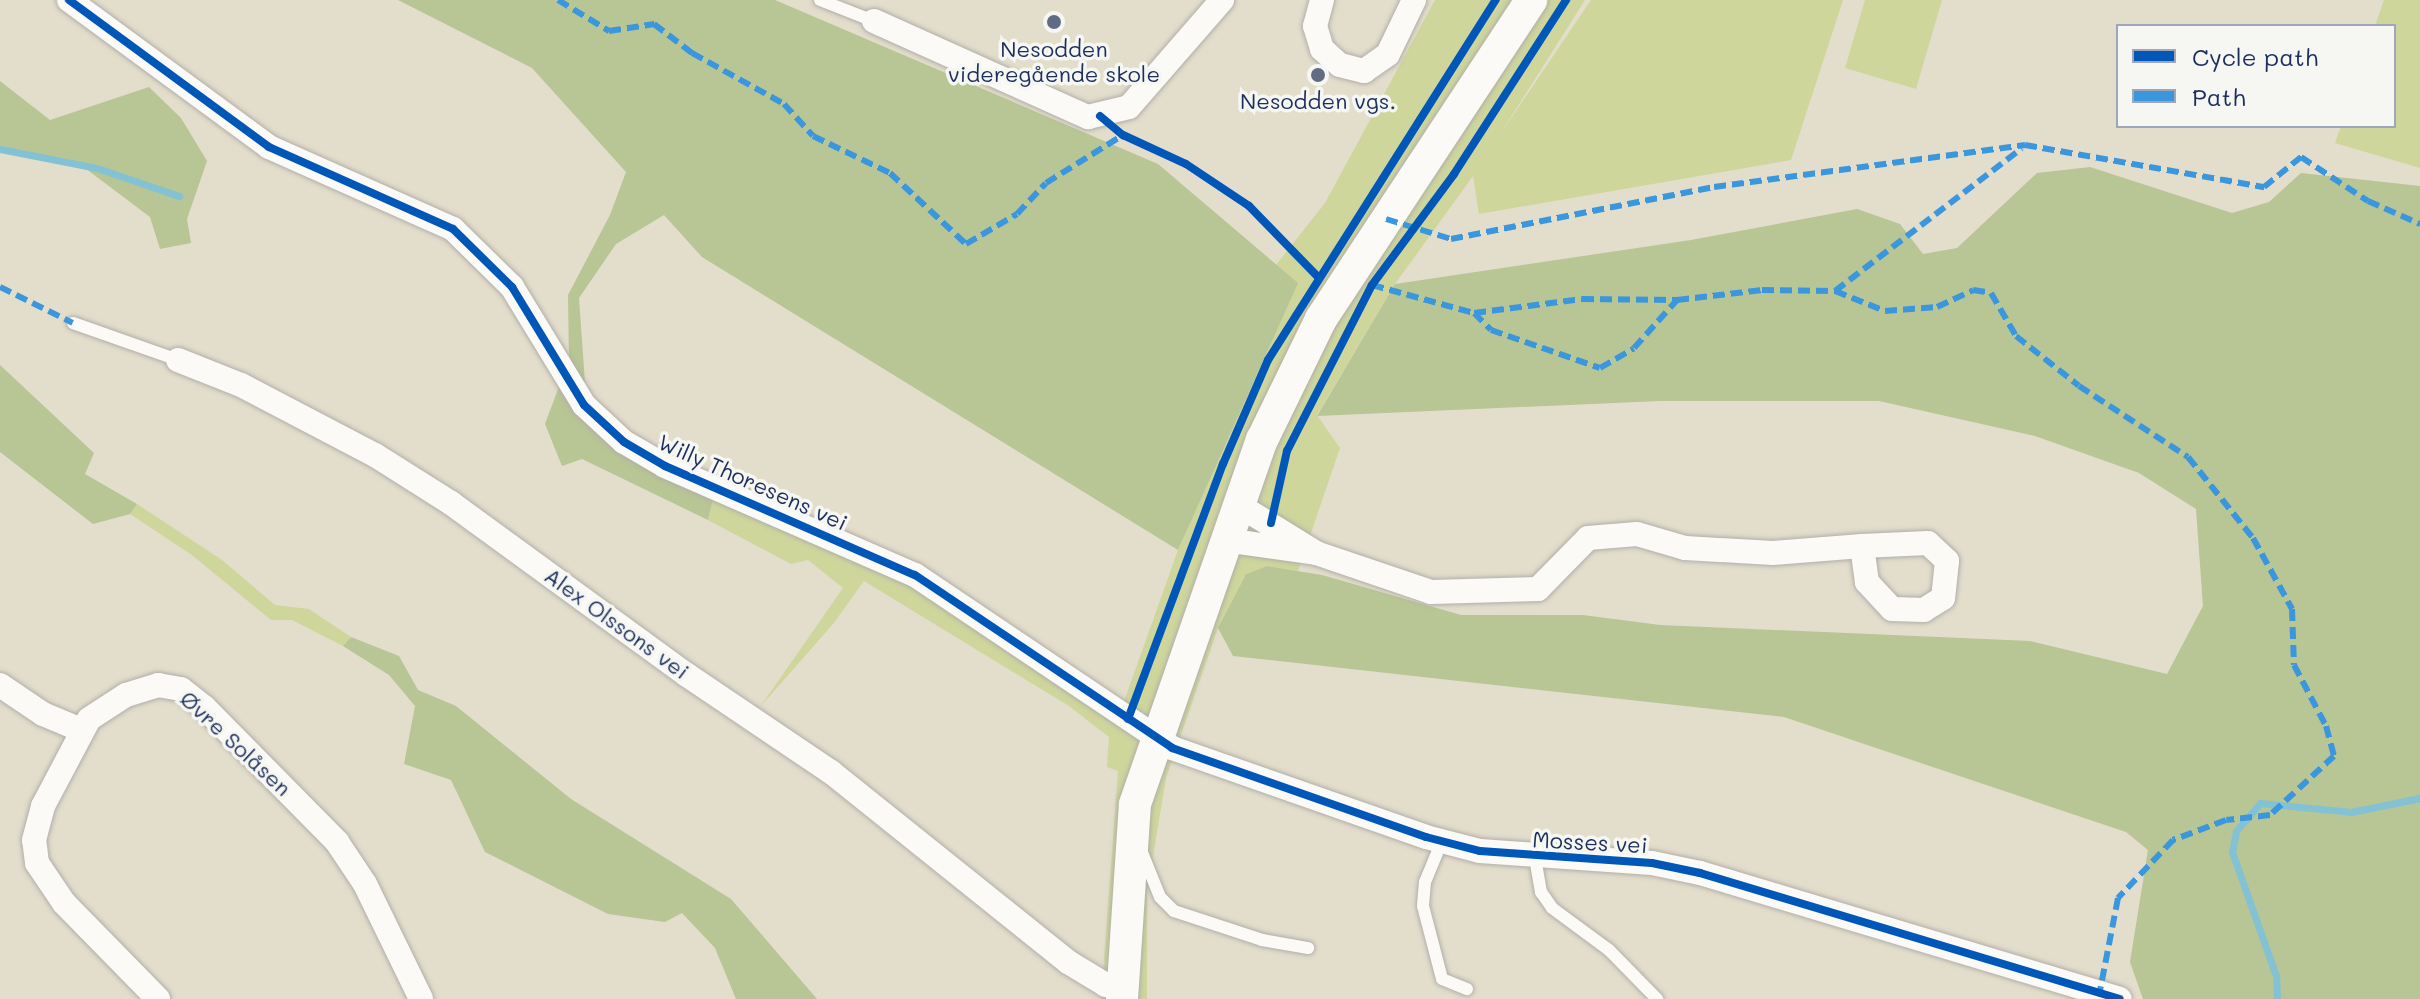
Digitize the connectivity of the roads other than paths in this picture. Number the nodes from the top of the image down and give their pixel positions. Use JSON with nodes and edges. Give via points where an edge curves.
{"nodes":[{"id":1,"x":69,"y":0,"type":"edge"},
{"id":2,"x":820,"y":0,"type":"edge"},
{"id":3,"x":1222,"y":0,"type":"edge"},
{"id":4,"x":1322,"y":0,"type":"edge"},
{"id":5,"x":1414,"y":0,"type":"edge"},
{"id":6,"x":1531,"y":0,"type":"edge"},
{"id":7,"x":874,"y":21,"type":"joint"},
{"id":8,"x":73,"y":323,"type":"dead end"},
{"id":9,"x":178,"y":360,"type":"joint"},
{"id":10,"x":1237,"y":504,"type":"junction"},
{"id":11,"x":1225,"y":540,"type":"junction"},
{"id":12,"x":1862,"y":546,"type":"dead end"},
{"id":13,"x":1316,"y":553,"type":"junction"},
{"id":14,"x":0,"y":685,"type":"edge"},
{"id":15,"x":81,"y":730,"type":"junction"},
{"id":16,"x":1156,"y":737,"type":"junction"},
{"id":17,"x":1130,"y":839,"type":"junction"},
{"id":18,"x":1442,"y":841,"type":"junction"},
{"id":19,"x":1535,"y":858,"type":"junction"},
{"id":20,"x":1308,"y":948,"type":"dead end"},
{"id":21,"x":2058,"y":988,"type":"edge"},
{"id":22,"x":1467,"y":989,"type":"dead end"},
{"id":23,"x":1122,"y":993,"type":"edge"},
{"id":24,"x":158,"y":999,"type":"edge"},
{"id":25,"x":421,"y":999,"type":"edge"},
{"id":26,"x":1657,"y":999,"type":"edge"},
{"id":27,"x":2119,"y":999,"type":"edge"}],
"edges":[{"from":1,"to":16,"type":"street","name":"Willy Thoresens vei","via":[[269,147],[453,229],[512,287],[584,405],[624,442],[665,466],[915,575]]},
{"from":2,"to":7,"type":"lane"},
{"from":3,"to":7,"type":"street","via":[[1129,107],[1100,116],[1051,102]]},
{"from":4,"to":5,"type":"street","via":[[1315,26],[1322,49],[1340,65],[1364,71],[1388,54]]},
{"from":6,"to":10,"type":"main road","via":[[1321,319],[1290,377]]},
{"from":8,"to":9,"type":"lane","name":"Alex Olssons vei"},
{"from":9,"to":23,"type":"street","name":"Alex Olssons vei","via":[[241,385],[438,494],[831,772],[1068,962]]},
{"from":10,"to":11,"type":"main road"},
{"from":10,"to":13,"type":"street"},
{"from":11,"to":13,"type":"street"},
{"from":11,"to":16,"type":"main road"},
{"from":12,"to":13,"type":"street","via":[[1773,553],[1685,548],[1637,534],[1588,538],[1538,589],[1431,592]]},
{"from":14,"to":15,"type":"street","via":[[43,714]]},
{"from":15,"to":24,"type":"street","name":"Øvre Solåsen","via":[[38,818],[37,863],[64,903]]},
{"from":15,"to":25,"type":"street","name":"Øvre Solåsen","via":[[97,712],[126,695],[158,685],[181,689],[337,842],[365,884]]},
{"from":16,"to":17,"type":"main road"},
{"from":16,"to":18,"type":"street","name":"Mosses vei","via":[[1172,748]]},
{"from":17,"to":20,"type":"lane","via":[[1144,854],[1165,905],[1174,911],[1235,933]]},
{"from":17,"to":23,"type":"main road"},
{"from":18,"to":19,"type":"street","name":"Mosses vei"},
{"from":18,"to":22,"type":"lane","via":[[1425,882],[1423,906],[1442,979]]},
{"from":19,"to":21,"type":"street","name":"Mosses vei","via":[[1652,863],[1700,873]]},
{"from":19,"to":26,"type":"lane","via":[[1541,892],[1552,908],[1609,950]]},
{"from":21,"to":27,"type":"street","name":"Mosses vei"}]}
